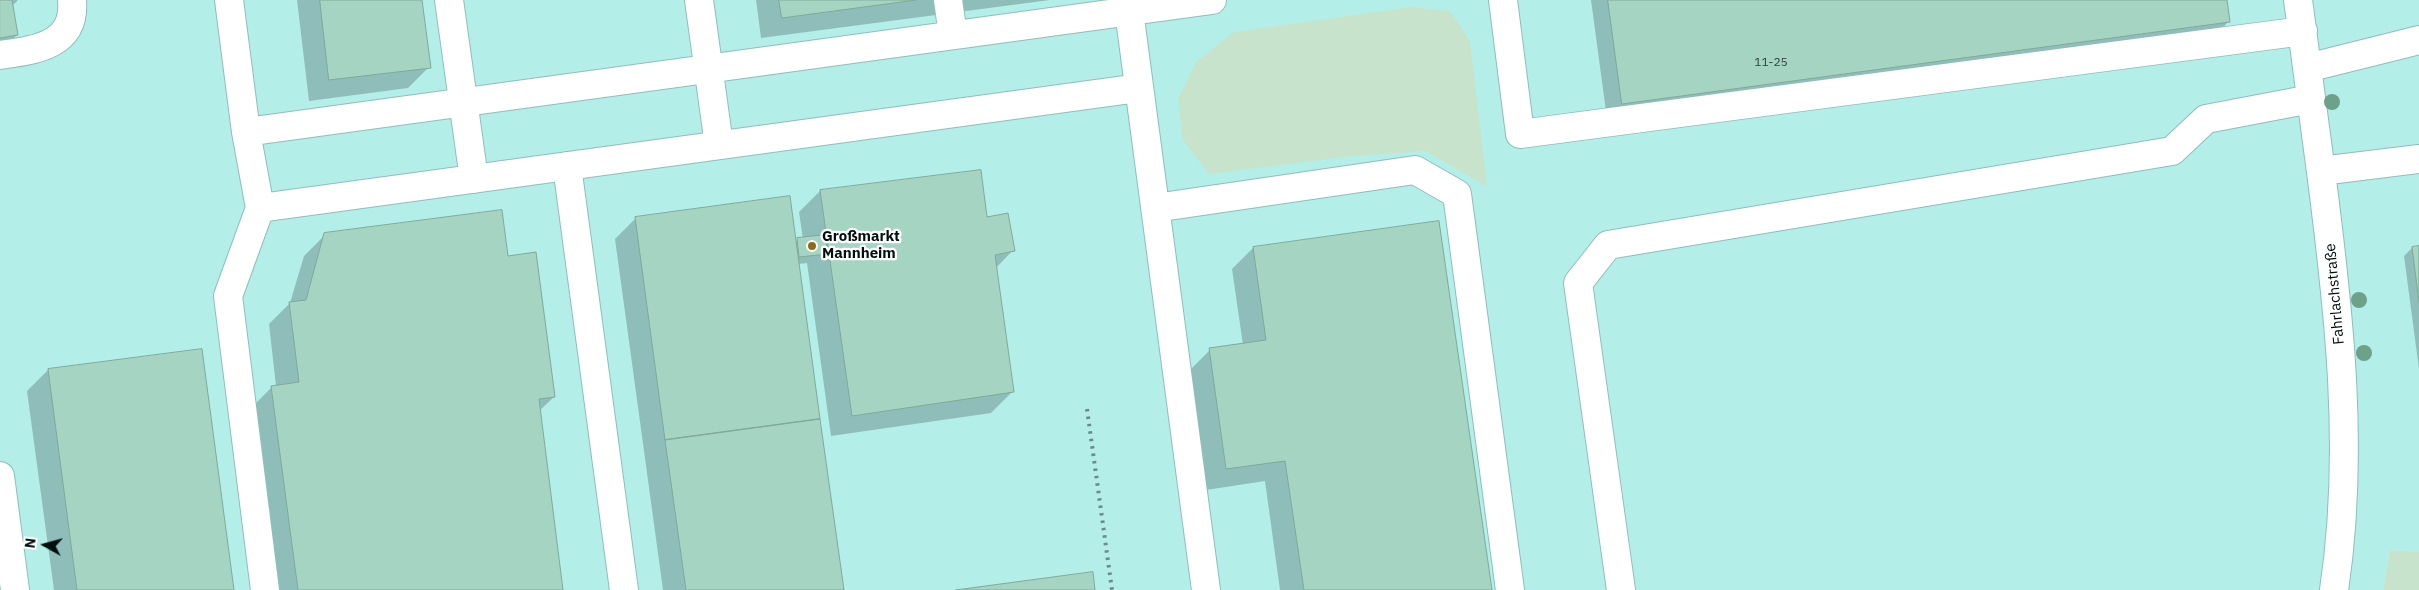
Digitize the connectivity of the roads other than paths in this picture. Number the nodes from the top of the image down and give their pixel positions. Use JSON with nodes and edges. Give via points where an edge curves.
{"nodes":[{"id":1,"x":72,"y":0,"type":"edge"},
{"id":2,"x":229,"y":0,"type":"edge"},
{"id":3,"x":449,"y":0,"type":"edge"},
{"id":4,"x":699,"y":0,"type":"edge"},
{"id":5,"x":948,"y":0,"type":"edge"},
{"id":6,"x":1212,"y":0,"type":"edge"},
{"id":7,"x":1503,"y":0,"type":"edge"},
{"id":8,"x":2298,"y":0,"type":"edge"},
{"id":9,"x":1182,"y":2,"type":"edge"},
{"id":10,"x":1130,"y":11,"type":"junction"},
{"id":11,"x":2303,"y":31,"type":"junction"},
{"id":12,"x":953,"y":35,"type":"junction"},
{"id":13,"x":2419,"y":40,"type":"edge"},
{"id":14,"x":0,"y":55,"type":"edge"},
{"id":15,"x":708,"y":68,"type":"junction"},
{"id":16,"x":2307,"y":68,"type":"junction"},
{"id":17,"x":1139,"y":88,"type":"junction"},
{"id":18,"x":2311,"y":99,"type":"junction"},
{"id":19,"x":463,"y":102,"type":"junction"},
{"id":20,"x":246,"y":132,"type":"junction"},
{"id":21,"x":719,"y":145,"type":"junction"},
{"id":22,"x":2419,"y":159,"type":"edge"},
{"id":23,"x":567,"y":166,"type":"junction"},
{"id":24,"x":2321,"y":171,"type":"junction"},
{"id":25,"x":474,"y":179,"type":"junction"},
{"id":26,"x":260,"y":208,"type":"junction"},
{"id":27,"x":1155,"y":208,"type":"junction"},
{"id":28,"x":0,"y":476,"type":"edge"},
{"id":29,"x":15,"y":590,"type":"edge"},
{"id":30,"x":265,"y":590,"type":"edge"},
{"id":31,"x":624,"y":590,"type":"edge"},
{"id":32,"x":1206,"y":590,"type":"edge"},
{"id":33,"x":1510,"y":590,"type":"edge"},
{"id":34,"x":1621,"y":590,"type":"edge"},
{"id":35,"x":2334,"y":590,"type":"edge"}],
"edges":[{"from":1,"to":14,"type":"street","via":[[69,25],[55,42],[32,51]]},
{"from":2,"to":20,"type":"street"},
{"from":3,"to":19,"type":"street"},
{"from":4,"to":15,"type":"street"},
{"from":5,"to":12,"type":"street"},
{"from":6,"to":9,"type":"street"},
{"from":7,"to":11,"type":"street","via":[[1520,134]]},
{"from":8,"to":11,"type":"street","name":"Fahrlachstraße"},
{"from":9,"to":10,"type":"street"},
{"from":10,"to":12,"type":"street"},
{"from":10,"to":17,"type":"street"},
{"from":11,"to":16,"type":"street","name":"Fahrlachstraße"},
{"from":12,"to":15,"type":"street"},
{"from":13,"to":16,"type":"street"},
{"from":15,"to":19,"type":"street"},
{"from":15,"to":21,"type":"street"},
{"from":16,"to":18,"type":"street","name":"Fahrlachstraße"},
{"from":17,"to":21,"type":"street"},
{"from":17,"to":27,"type":"street"},
{"from":18,"to":24,"type":"street","name":"Fahrlachstraße"},
{"from":18,"to":34,"type":"street","via":[[2206,119],[2172,151],[1608,245],[1578,283]]},
{"from":19,"to":20,"type":"street"},
{"from":19,"to":25,"type":"street"},
{"from":20,"to":26,"type":"street"},
{"from":21,"to":23,"type":"street"},
{"from":22,"to":24,"type":"street"},
{"from":23,"to":25,"type":"street"},
{"from":23,"to":31,"type":"street"},
{"from":24,"to":35,"type":"street","name":"Fahrlachstraße","via":[[2339,322],[2345,462]]},
{"from":25,"to":26,"type":"street"},
{"from":26,"to":30,"type":"street","via":[[228,296]]},
{"from":27,"to":32,"type":"street"},
{"from":27,"to":33,"type":"street","via":[[1415,170],[1457,194]]},
{"from":28,"to":29,"type":"street"}]}
